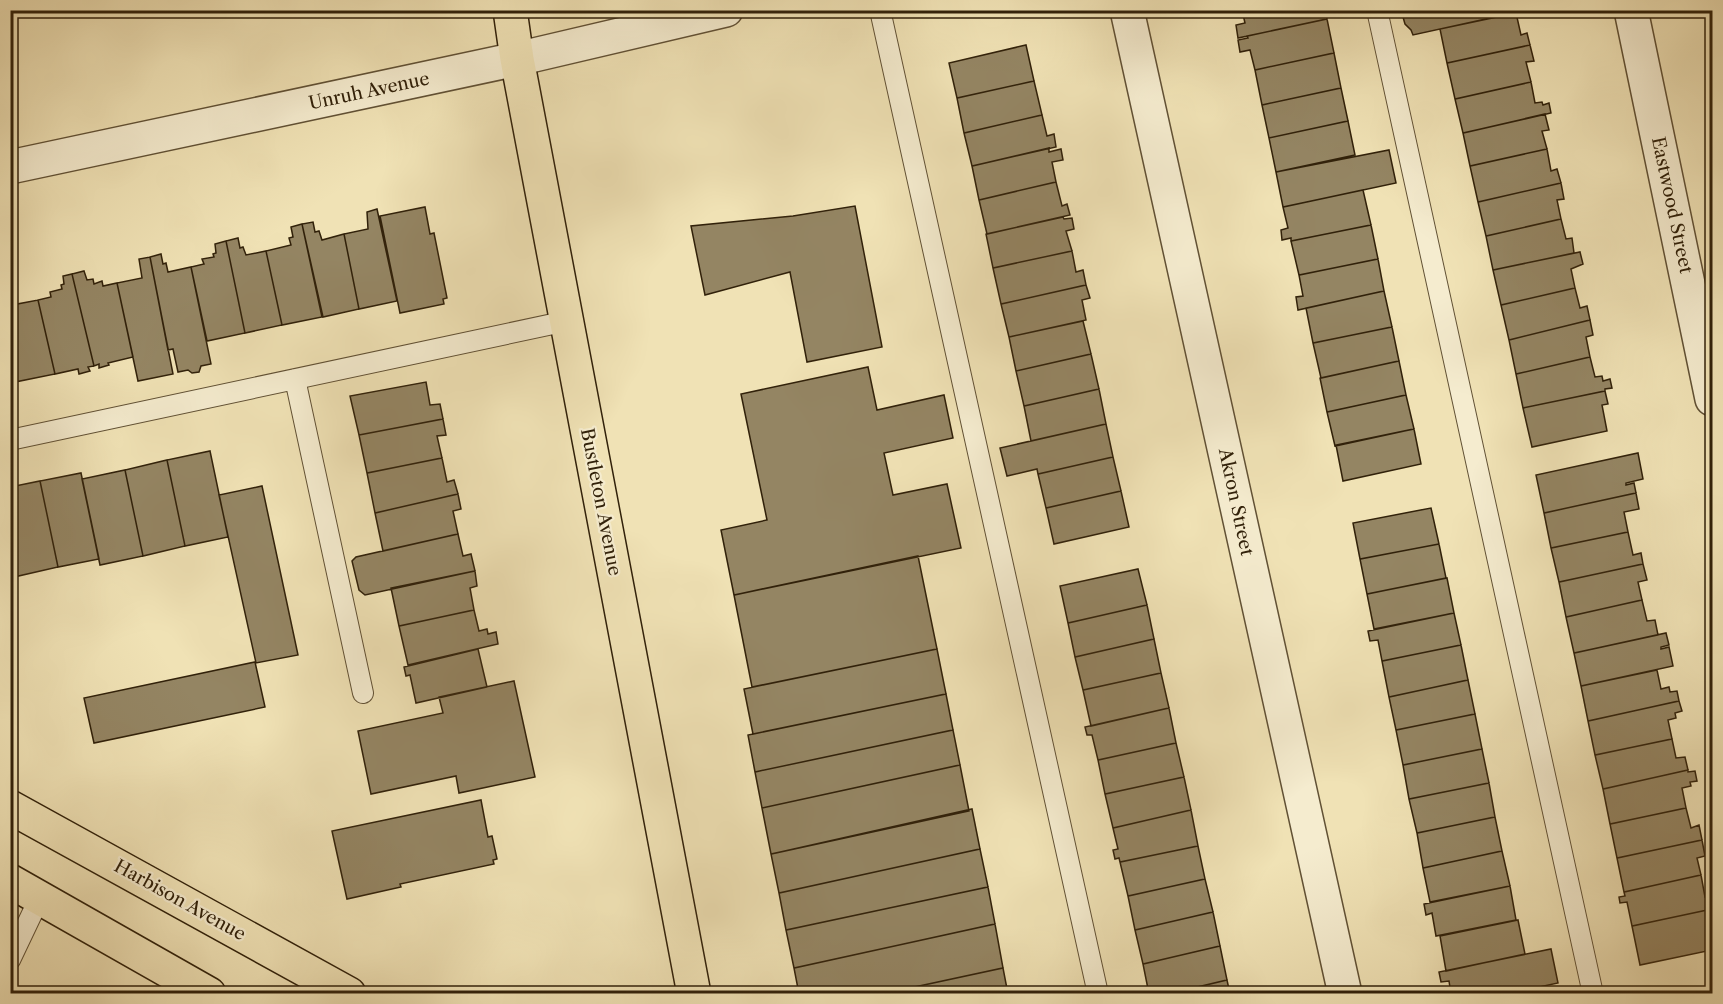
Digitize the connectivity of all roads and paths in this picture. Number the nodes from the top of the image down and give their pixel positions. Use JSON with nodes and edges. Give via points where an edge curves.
{"nodes":[{"id":1,"x":510,"y":10,"type":"edge"},
{"id":2,"x":726,"y":10,"type":"edge"},
{"id":3,"x":880,"y":10,"type":"edge"},
{"id":4,"x":1127,"y":10,"type":"edge"},
{"id":5,"x":1377,"y":10,"type":"edge"},
{"id":6,"x":1631,"y":10,"type":"edge"},
{"id":7,"x":517,"y":59,"type":"junction"},
{"id":8,"x":10,"y":167,"type":"edge"},
{"id":9,"x":567,"y":321,"type":"junction"},
{"id":10,"x":295,"y":380,"type":"junction"},
{"id":11,"x":1713,"y":399,"type":"edge"},
{"id":12,"x":10,"y":440,"type":"edge"},
{"id":13,"x":363,"y":693,"type":"dead end"},
{"id":14,"x":10,"y":807,"type":"edge"},
{"id":15,"x":10,"y":881,"type":"edge"},
{"id":16,"x":40,"y":897,"type":"junction"},
{"id":17,"x":10,"y":960,"type":"edge"},
{"id":18,"x":209,"y":993,"type":"edge"},
{"id":19,"x":349,"y":993,"type":"edge"},
{"id":20,"x":694,"y":993,"type":"edge"},
{"id":21,"x":1098,"y":993,"type":"edge"},
{"id":22,"x":1345,"y":993,"type":"edge"},
{"id":23,"x":1593,"y":993,"type":"edge"}],
"edges":[{"from":1,"to":7,"type":"main road","name":"Bustleton Avenue"},
{"from":2,"to":7,"type":"street","name":"Unruh Avenue"},
{"from":3,"to":21,"type":"lane"},
{"from":4,"to":22,"type":"street","name":"Akron Street"},
{"from":5,"to":23,"type":"lane"},
{"from":6,"to":11,"type":"street","name":"Eastwood Street"},
{"from":7,"to":8,"type":"street","name":"Unruh Avenue"},
{"from":7,"to":9,"type":"main road","name":"Bustleton Avenue"},
{"from":9,"to":10,"type":"lane"},
{"from":9,"to":20,"type":"main road","name":"Bustleton Avenue"},
{"from":10,"to":12,"type":"lane"},
{"from":10,"to":13,"type":"lane"},
{"from":14,"to":19,"type":"main road","name":"Harbison Avenue"},
{"from":15,"to":16,"type":"main road"},
{"from":16,"to":17,"type":"lane"},
{"from":16,"to":18,"type":"main road"}]}
